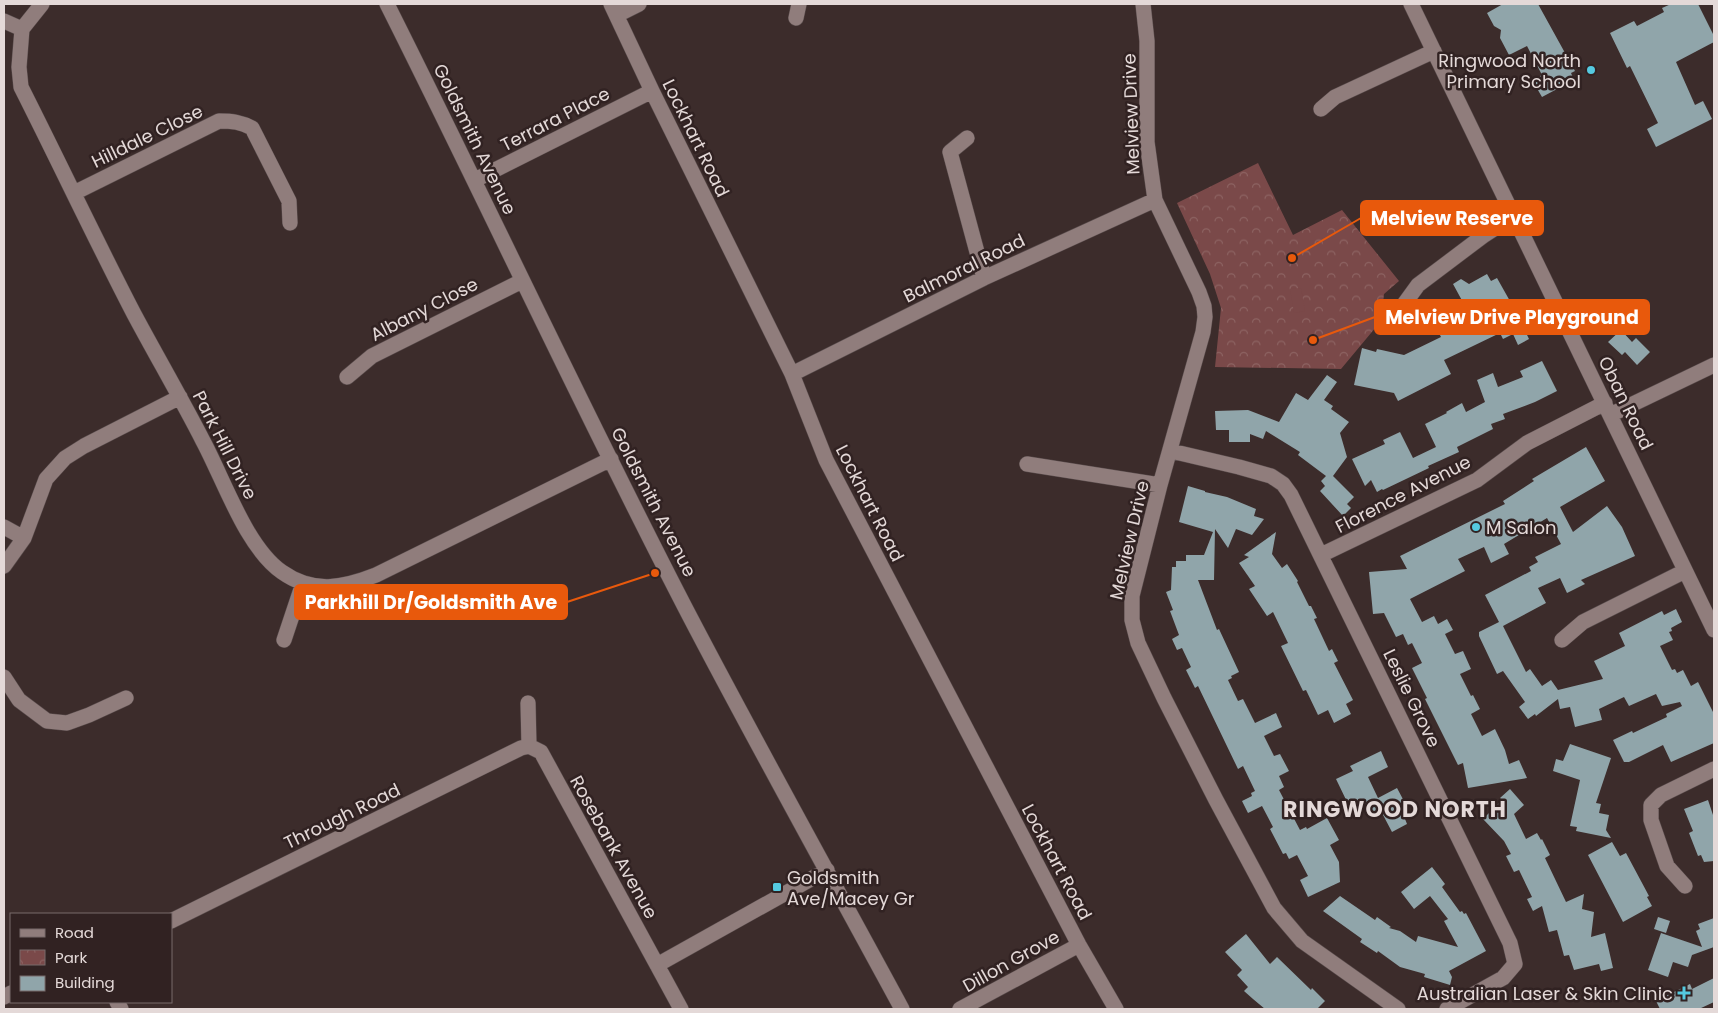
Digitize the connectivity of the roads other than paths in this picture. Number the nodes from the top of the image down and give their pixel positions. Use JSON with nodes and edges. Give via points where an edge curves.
{"nodes":[{"id":1,"x":42,"y":4,"type":"edge"},
{"id":2,"x":388,"y":4,"type":"edge"},
{"id":3,"x":639,"y":4,"type":"edge"},
{"id":4,"x":1143,"y":4,"type":"edge"},
{"id":5,"x":1411,"y":4,"type":"edge"},
{"id":6,"x":614,"y":9,"type":"edge"},
{"id":7,"x":4,"y":21,"type":"edge"},
{"id":8,"x":22,"y":29,"type":"junction"},
{"id":9,"x":1434,"y":50,"type":"junction"},
{"id":10,"x":652,"y":92,"type":"junction"},
{"id":11,"x":1321,"y":109,"type":"dead end"},
{"id":12,"x":967,"y":138,"type":"dead end"},
{"id":13,"x":475,"y":180,"type":"junction"},
{"id":14,"x":74,"y":193,"type":"junction"},
{"id":15,"x":1154,"y":200,"type":"junction"},
{"id":16,"x":1514,"y":216,"type":"junction"},
{"id":17,"x":290,"y":223,"type":"dead end"},
{"id":18,"x":984,"y":278,"type":"junction"},
{"id":19,"x":522,"y":281,"type":"junction"},
{"id":20,"x":1402,"y":307,"type":"dead end"},
{"id":21,"x":1714,"y":365,"type":"edge"},
{"id":22,"x":792,"y":374,"type":"junction"},
{"id":23,"x":347,"y":377,"type":"dead end"},
{"id":24,"x":180,"y":397,"type":"junction"},
{"id":25,"x":1607,"y":409,"type":"junction"},
{"id":26,"x":1171,"y":450,"type":"junction"},
{"id":27,"x":611,"y":458,"type":"junction"},
{"id":28,"x":1027,"y":464,"type":"dead end"},
{"id":29,"x":1160,"y":484,"type":"junction"},
{"id":30,"x":4,"y":527,"type":"edge"},
{"id":31,"x":24,"y":538,"type":"junction"},
{"id":32,"x":1321,"y":556,"type":"junction"},
{"id":33,"x":4,"y":566,"type":"edge"},
{"id":34,"x":1685,"y":571,"type":"junction"},
{"id":35,"x":303,"y":583,"type":"junction"},
{"id":36,"x":1713,"y":622,"type":"edge"},
{"id":37,"x":284,"y":640,"type":"dead end"},
{"id":38,"x":1562,"y":640,"type":"dead end"},
{"id":39,"x":4,"y":677,"type":"edge"},
{"id":40,"x":126,"y":698,"type":"dead end"},
{"id":41,"x":528,"y":703,"type":"dead end"},
{"id":42,"x":530,"y":746,"type":"junction"},
{"id":43,"x":1714,"y":769,"type":"edge"},
{"id":44,"x":827,"y":870,"type":"junction"},
{"id":45,"x":1685,"y":886,"type":"dead end"},
{"id":46,"x":172,"y":921,"type":"edge"},
{"id":47,"x":1079,"y":945,"type":"junction"},
{"id":48,"x":657,"y":966,"type":"junction"},
{"id":49,"x":681,"y":1009,"type":"edge"},
{"id":50,"x":902,"y":1009,"type":"edge"},
{"id":51,"x":960,"y":1009,"type":"edge"},
{"id":52,"x":1116,"y":1009,"type":"edge"},
{"id":53,"x":1398,"y":1009,"type":"edge"},
{"id":54,"x":1447,"y":1009,"type":"edge"}],
"edges":[{"from":1,"to":8,"type":"street"},
{"from":2,"to":13,"type":"street","name":"Goldsmith Avenue"},
{"from":3,"to":6,"type":"street"},
{"from":4,"to":15,"type":"street","name":"Melview Drive","via":[[1147,41],[1147,142]]},
{"from":5,"to":9,"type":"street","name":"Oban Road"},
{"from":6,"to":10,"type":"street","name":"Lockhart Road"},
{"from":7,"to":8,"type":"street"},
{"from":8,"to":14,"type":"street","name":"Park Hill Drive","via":[[19,67],[22,87]]},
{"from":9,"to":11,"type":"street","via":[[1335,97]]},
{"from":9,"to":16,"type":"street","name":"Oban Road"},
{"from":10,"to":13,"type":"street","name":"Terrara Place"},
{"from":10,"to":22,"type":"street","name":"Lockhart Road"},
{"from":12,"to":18,"type":"street","via":[[950,152]]},
{"from":13,"to":19,"type":"street","name":"Goldsmith Avenue"},
{"from":14,"to":17,"type":"street","name":"Hilldale Close","via":[[219,122],[234,121],[252,128],[290,201]]},
{"from":14,"to":24,"type":"street","name":"Park Hill Drive"},
{"from":15,"to":18,"type":"street","name":"Balmoral Road"},
{"from":15,"to":26,"type":"street","name":"Melview Drive","via":[[1199,292],[1205,317]]},
{"from":16,"to":20,"type":"street","via":[[1418,285]]},
{"from":16,"to":25,"type":"street","name":"Oban Road"},
{"from":18,"to":22,"type":"street","name":"Balmoral Road"},
{"from":19,"to":23,"type":"street","name":"Albany Close","via":[[372,356]]},
{"from":19,"to":27,"type":"street","name":"Goldsmith Avenue"},
{"from":21,"to":25,"type":"street","name":"Florence Avenue"},
{"from":22,"to":47,"type":"street","name":"Lockhart Road","via":[[826,460]]},
{"from":24,"to":31,"type":"street","via":[[64,458],[46,479]]},
{"from":24,"to":35,"type":"street","name":"Park Hill Drive","via":[[265,559]]},
{"from":25,"to":32,"type":"street","name":"Florence Avenue","via":[[1527,443],[1477,480]]},
{"from":25,"to":34,"type":"street","name":"Oban Road"},
{"from":26,"to":29,"type":"street","name":"Melview Drive"},
{"from":26,"to":32,"type":"street","name":"Leslie Grove","via":[[1271,476],[1283,484]]},
{"from":27,"to":35,"type":"street","name":"Park Hill Drive","via":[[376,576],[352,584],[323,588]]},
{"from":27,"to":44,"type":"street","name":"Goldsmith Avenue","via":[[690,615]]},
{"from":28,"to":29,"type":"street"},
{"from":29,"to":53,"type":"street","name":"Melview Drive","via":[[1132,596],[1132,620],[1138,643],[1274,908],[1302,941]]},
{"from":30,"to":31,"type":"street"},
{"from":31,"to":33,"type":"street"},
{"from":32,"to":54,"type":"street","name":"Leslie Grove","via":[[1510,943],[1515,964],[1503,978]]},
{"from":34,"to":36,"type":"street","name":"Oban Road"},
{"from":34,"to":38,"type":"street","via":[[1583,622]]},
{"from":35,"to":37,"type":"street"},
{"from":39,"to":40,"type":"street","via":[[19,700],[47,721],[66,723]]},
{"from":41,"to":42,"type":"street"},
{"from":42,"to":46,"type":"street","name":"Through Road"},
{"from":42,"to":48,"type":"street","name":"Rosebank Avenue","via":[[540,752]]},
{"from":43,"to":45,"type":"street","via":[[1661,795],[1651,805],[1651,820],[1668,866]]},
{"from":44,"to":48,"type":"street"},
{"from":44,"to":50,"type":"street","name":"Goldsmith Avenue"},
{"from":47,"to":51,"type":"street","name":"Dillon Grove"},
{"from":47,"to":52,"type":"street","name":"Lockhart Road"},
{"from":48,"to":49,"type":"street","name":"Rosebank Avenue"}]}
